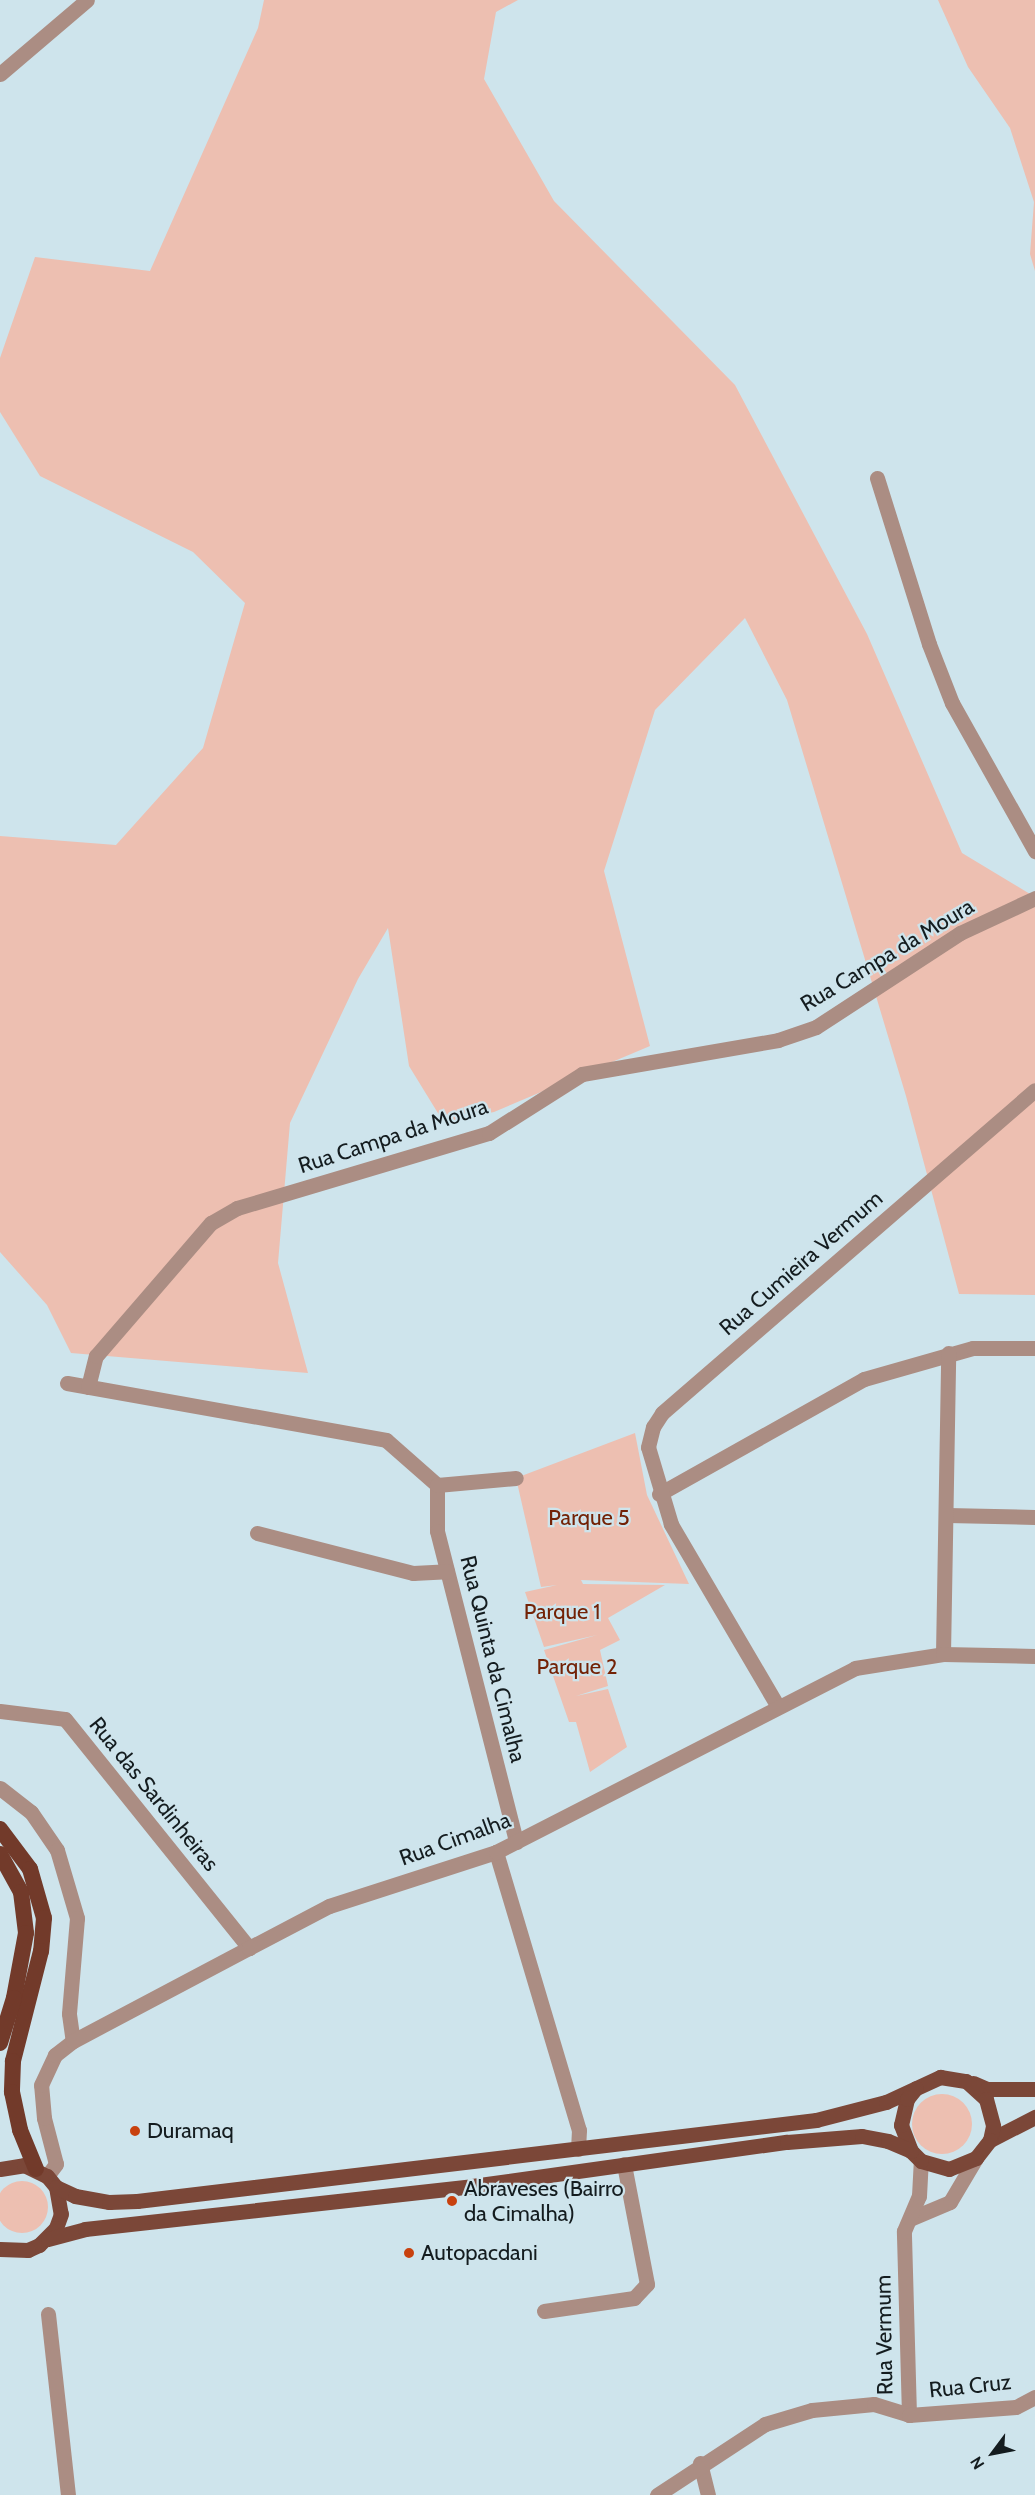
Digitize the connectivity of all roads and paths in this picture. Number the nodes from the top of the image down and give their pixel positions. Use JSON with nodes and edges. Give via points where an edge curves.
{"nodes":[{"id":1,"x":87,"y":0,"type":"edge"},
{"id":2,"x":0,"y":74,"type":"edge"},
{"id":3,"x":877,"y":478,"type":"dead end"},
{"id":4,"x":1035,"y":851,"type":"edge"},
{"id":5,"x":1035,"y":898,"type":"edge"},
{"id":6,"x":1035,"y":1090,"type":"edge"},
{"id":7,"x":1035,"y":1348,"type":"edge"},
{"id":8,"x":948,"y":1353,"type":"junction"},
{"id":9,"x":67,"y":1383,"type":"dead end"},
{"id":10,"x":88,"y":1387,"type":"junction"},
{"id":11,"x":516,"y":1478,"type":"dead end"},
{"id":12,"x":436,"y":1485,"type":"junction"},
{"id":13,"x":659,"y":1494,"type":"junction"},
{"id":14,"x":947,"y":1515,"type":"junction"},
{"id":15,"x":1035,"y":1517,"type":"edge"},
{"id":16,"x":257,"y":1533,"type":"dead end"},
{"id":17,"x":447,"y":1571,"type":"junction"},
{"id":18,"x":943,"y":1654,"type":"junction"},
{"id":19,"x":1035,"y":1656,"type":"edge"},
{"id":20,"x":777,"y":1705,"type":"junction"},
{"id":21,"x":0,"y":1711,"type":"edge"},
{"id":22,"x":0,"y":1788,"type":"edge"},
{"id":23,"x":0,"y":1829,"type":"edge"},
{"id":24,"x":516,"y":1842,"type":"junction"},
{"id":25,"x":496,"y":1852,"type":"junction"},
{"id":26,"x":0,"y":1854,"type":"edge"},
{"id":27,"x":249,"y":1948,"type":"junction"},
{"id":28,"x":73,"y":2041,"type":"junction"},
{"id":29,"x":0,"y":2043,"type":"edge"},
{"id":30,"x":966,"y":2080,"type":"junction"},
{"id":31,"x":916,"y":2088,"type":"junction"},
{"id":32,"x":1035,"y":2090,"type":"edge"},
{"id":33,"x":1035,"y":2117,"type":"edge"},
{"id":34,"x":990,"y":2140,"type":"junction"},
{"id":35,"x":578,"y":2149,"type":"junction"},
{"id":36,"x":916,"y":2156,"type":"junction"},
{"id":37,"x":976,"y":2158,"type":"junction"},
{"id":38,"x":624,"y":2164,"type":"junction"},
{"id":39,"x":0,"y":2169,"type":"edge"},
{"id":40,"x":46,"y":2177,"type":"junction"},
{"id":41,"x":912,"y":2218,"type":"junction"},
{"id":42,"x":48,"y":2239,"type":"junction"},
{"id":43,"x":2,"y":2248,"type":"edge"},
{"id":44,"x":544,"y":2312,"type":"dead end"},
{"id":45,"x":48,"y":2313,"type":"dead end"},
{"id":46,"x":1035,"y":2397,"type":"edge"},
{"id":47,"x":909,"y":2415,"type":"junction"},
{"id":48,"x":700,"y":2463,"type":"junction"},
{"id":49,"x":68,"y":2495,"type":"edge"},
{"id":50,"x":657,"y":2495,"type":"edge"},
{"id":51,"x":708,"y":2495,"type":"edge"}],
"edges":[{"from":1,"to":2,"type":"street"},
{"from":3,"to":4,"type":"street","via":[[929,644],[952,703]]},
{"from":5,"to":10,"type":"street","name":"Rua Campa da Moura","via":[[960,933],[816,1027],[778,1040],[582,1074],[489,1133],[237,1208],[211,1223],[96,1356]]},
{"from":6,"to":13,"type":"street","name":"Rua Cumieira Vermum","via":[[662,1413],[648,1448]]},
{"from":7,"to":8,"type":"street","via":[[973,1348]]},
{"from":8,"to":13,"type":"street","via":[[864,1379]]},
{"from":8,"to":14,"type":"street"},
{"from":9,"to":10,"type":"street"},
{"from":10,"to":12,"type":"street","via":[[386,1440]]},
{"from":11,"to":12,"type":"street"},
{"from":12,"to":17,"type":"street","name":"Rua Quinta da Cimalha","via":[[437,1531]]},
{"from":13,"to":20,"type":"street","name":"Rua Cumieira Vermum","via":[[671,1524]]},
{"from":14,"to":15,"type":"street"},
{"from":14,"to":18,"type":"street"},
{"from":16,"to":17,"type":"street","via":[[413,1573]]},
{"from":17,"to":24,"type":"street","name":"Rua Quinta da Cimalha"},
{"from":18,"to":19,"type":"street","name":"Rua Cimalha"},
{"from":18,"to":20,"type":"street","name":"Rua Cimalha","via":[[855,1668]]},
{"from":20,"to":24,"type":"street","name":"Rua Cimalha"},
{"from":21,"to":27,"type":"street","name":"Rua das Sardinheiras","via":[[65,1719]]},
{"from":22,"to":28,"type":"street","via":[[31,1812],[57,1850],[77,1918],[69,2014]]},
{"from":23,"to":40,"type":"highway","via":[[30,1869],[44,1918],[41,1951],[13,2061],[12,2092],[20,2130]]},
{"from":24,"to":25,"type":"street","name":"Rua Cimalha"},
{"from":25,"to":27,"type":"street","name":"Rua Cimalha","via":[[329,1906]]},
{"from":25,"to":35,"type":"street","via":[[579,2130]]},
{"from":26,"to":29,"type":"highway","via":[[21,1892],[26,1933],[14,1998]]},
{"from":27,"to":28,"type":"street","name":"Rua Cimalha"},
{"from":28,"to":40,"type":"street","name":"Rua Cimalha","via":[[55,2055],[41,2085],[44,2118],[56,2164]]},
{"from":30,"to":31,"type":"main road","via":[[940,2077]]},
{"from":30,"to":32,"type":"main road","via":[[987,2089]]},
{"from":30,"to":34,"type":"main road","via":[[978,2088],[989,2106],[993,2126]]},
{"from":31,"to":35,"type":"main road","via":[[886,2102],[816,2120]]},
{"from":31,"to":36,"type":"main road","via":[[907,2099],[901,2125]]},
{"from":33,"to":34,"type":"main road"},
{"from":34,"to":37,"type":"main road"},
{"from":35,"to":40,"type":"main road","via":[[137,2201],[109,2202],[75,2196]]},
{"from":36,"to":37,"type":"main road","via":[[949,2169]]},
{"from":36,"to":38,"type":"main road","via":[[888,2141],[862,2136]]},
{"from":36,"to":41,"type":"street","name":"Rua Vermum"},
{"from":37,"to":41,"type":"street","via":[[950,2202]]},
{"from":38,"to":42,"type":"main road","via":[[85,2229]]},
{"from":38,"to":44,"type":"street","via":[[647,2284],[634,2298]]},
{"from":39,"to":40,"type":"main road","via":[[24,2165]]},
{"from":40,"to":42,"type":"main road","via":[[61,2214]]},
{"from":41,"to":47,"type":"street","name":"Rua Vermum","via":[[904,2231]]},
{"from":42,"to":43,"type":"main road","via":[[28,2250]]},
{"from":45,"to":49,"type":"street"},
{"from":46,"to":47,"type":"street","name":"Rua Cruz","via":[[1016,2407]]},
{"from":47,"to":48,"type":"street","name":"Rua Vermum","via":[[874,2404],[812,2410],[765,2424]]},
{"from":48,"to":50,"type":"street","name":"Rua Vermum"},
{"from":48,"to":51,"type":"street"}]}
